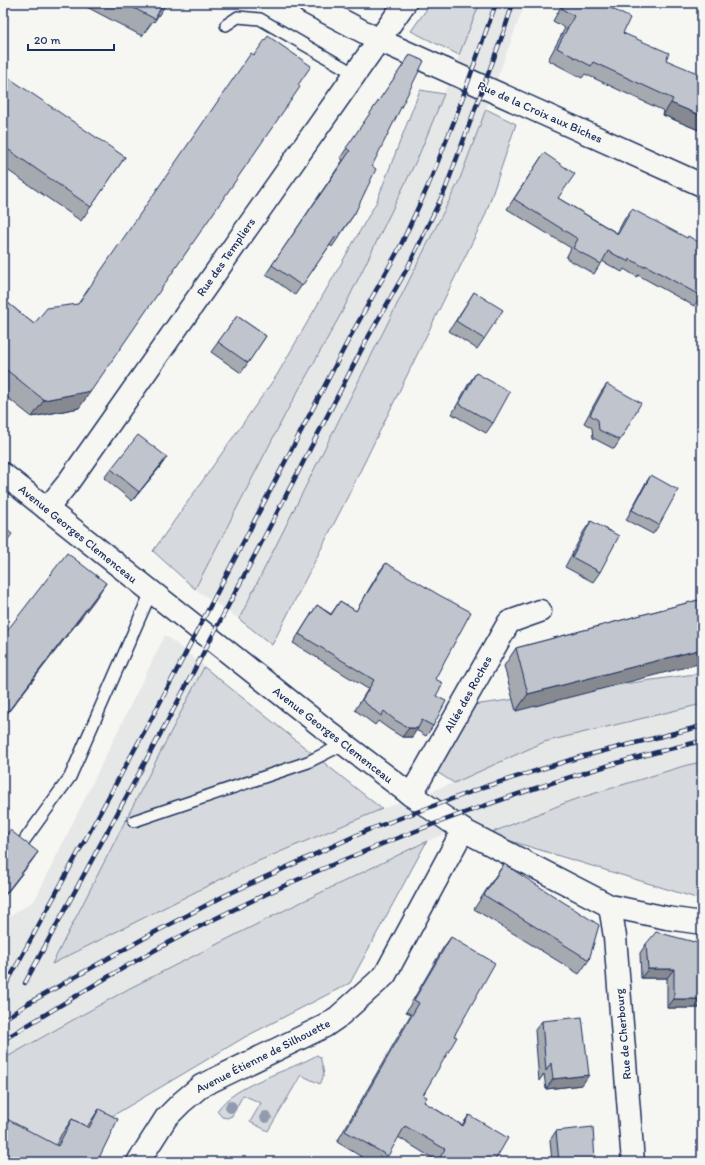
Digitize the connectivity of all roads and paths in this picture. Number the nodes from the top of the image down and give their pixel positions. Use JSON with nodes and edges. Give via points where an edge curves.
{"nodes":[{"id":1,"x":309,"y":3,"type":"edge"},
{"id":2,"x":405,"y":3,"type":"edge"},
{"id":3,"x":226,"y":25,"type":"dead end"},
{"id":4,"x":378,"y":40,"type":"junction"},
{"id":5,"x":355,"y":74,"type":"junction"},
{"id":6,"x":702,"y":184,"type":"edge"},
{"id":7,"x":3,"y":474,"type":"edge"},
{"id":8,"x":47,"y":509,"type":"junction"},
{"id":9,"x":151,"y":592,"type":"junction"},
{"id":10,"x":540,"y":611,"type":"dead end"},
{"id":11,"x":344,"y":744,"type":"junction"},
{"id":12,"x":411,"y":795,"type":"junction"},
{"id":13,"x":134,"y":821,"type":"dead end"},
{"id":14,"x":463,"y":830,"type":"junction"},
{"id":15,"x":21,"y":845,"type":"edge"},
{"id":16,"x":610,"y":906,"type":"junction"},
{"id":17,"x":702,"y":923,"type":"edge"},
{"id":18,"x":138,"y":1162,"type":"edge"},
{"id":19,"x":633,"y":1162,"type":"edge"}],
"edges":[{"from":1,"to":4,"type":"street","name":"Rue de la Croix aux Biches"},
{"from":2,"to":4,"type":"street","name":"Rue des Templiers"},
{"from":3,"to":5,"type":"lane","via":[[238,17],[260,19]]},
{"from":4,"to":5,"type":"street","name":"Rue des Templiers"},
{"from":4,"to":6,"type":"street","name":"Rue de la Croix aux Biches"},
{"from":5,"to":8,"type":"street","name":"Rue des Templiers"},
{"from":7,"to":8,"type":"street","name":"Avenue Georges Clemenceau"},
{"from":8,"to":9,"type":"street","name":"Avenue Georges Clemenceau"},
{"from":9,"to":11,"type":"street","name":"Avenue Georges Clemenceau"},
{"from":9,"to":15,"type":"lane","via":[[70,777]]},
{"from":10,"to":12,"type":"street","name":"Allée des Roches","via":[[509,622]]},
{"from":11,"to":12,"type":"street","name":"Avenue Georges Clemenceau"},
{"from":11,"to":13,"type":"lane","via":[[308,762]]},
{"from":12,"to":14,"type":"street","name":"Avenue Georges Clemenceau"},
{"from":14,"to":16,"type":"street","name":"Avenue Georges Clemenceau"},
{"from":14,"to":18,"type":"street","name":"Avenue Étienne de Silhouette","via":[[385,975],[338,1018],[325,1026],[201,1086],[166,1118]]},
{"from":16,"to":17,"type":"street","name":"Avenue Georges Clemenceau"},
{"from":16,"to":19,"type":"street","name":"Rue de Cherbourg","via":[[616,945]]}]}
